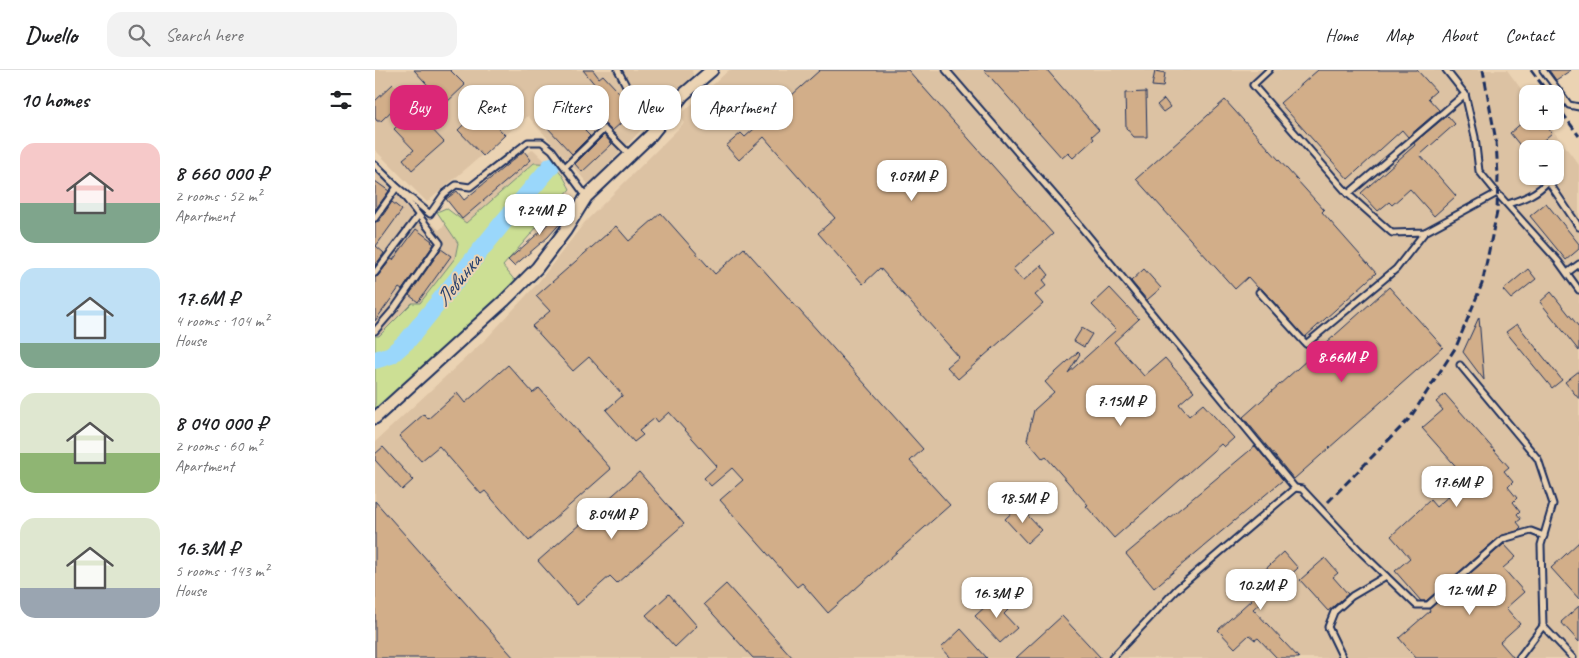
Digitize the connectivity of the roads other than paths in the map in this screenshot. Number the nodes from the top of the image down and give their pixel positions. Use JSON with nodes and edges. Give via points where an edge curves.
{"nodes":[{"id":1,"x":619,"y":70,"type":"edge"},
{"id":2,"x":711,"y":70,"type":"edge"},
{"id":3,"x":946,"y":70,"type":"edge"},
{"id":4,"x":1269,"y":70,"type":"edge"},
{"id":5,"x":1446,"y":70,"type":"edge"},
{"id":6,"x":1543,"y":70,"type":"edge"},
{"id":7,"x":626,"y":85,"type":"edge"},
{"id":8,"x":1465,"y":94,"type":"junction"},
{"id":9,"x":681,"y":98,"type":"edge"},
{"id":10,"x":1579,"y":107,"type":"edge"},
{"id":11,"x":655,"y":130,"type":"edge"},
{"id":12,"x":630,"y":156,"type":"junction"},
{"id":13,"x":375,"y":165,"type":"edge"},
{"id":14,"x":565,"y":167,"type":"junction"},
{"id":15,"x":397,"y":187,"type":"junction"},
{"id":16,"x":1497,"y":193,"type":"junction"},
{"id":17,"x":1348,"y":194,"type":"junction"},
{"id":18,"x":586,"y":197,"type":"junction"},
{"id":19,"x":1508,"y":204,"type":"junction"},
{"id":20,"x":418,"y":216,"type":"junction"},
{"id":21,"x":375,"y":218,"type":"edge"},
{"id":22,"x":1579,"y":227,"type":"edge"},
{"id":23,"x":1425,"y":232,"type":"junction"},
{"id":24,"x":1579,"y":264,"type":"edge"},
{"id":25,"x":1567,"y":273,"type":"junction"},
{"id":26,"x":375,"y":274,"type":"edge"},
{"id":27,"x":1579,"y":290,"type":"edge"},
{"id":28,"x":1259,"y":292,"type":"dead end"},
{"id":29,"x":375,"y":331,"type":"edge"},
{"id":30,"x":1460,"y":365,"type":"dead end"},
{"id":31,"x":375,"y":418,"type":"edge"},
{"id":32,"x":1295,"y":488,"type":"junction"},
{"id":33,"x":1544,"y":536,"type":"junction"},
{"id":34,"x":1386,"y":576,"type":"junction"},
{"id":35,"x":1543,"y":626,"type":"junction"},
{"id":36,"x":1112,"y":658,"type":"edge"},
{"id":37,"x":1343,"y":658,"type":"edge"},
{"id":38,"x":1519,"y":658,"type":"edge"},
{"id":39,"x":1573,"y":658,"type":"edge"}],
"edges":[{"from":1,"to":7,"type":"lane"},
{"from":2,"to":9,"type":"street"},
{"from":3,"to":32,"type":"lane","via":[[1063,205]]},
{"from":4,"to":17,"type":"lane","via":[[1253,85]]},
{"from":5,"to":8,"type":"lane"},
{"from":6,"to":10,"type":"lane","via":[[1569,105]]},
{"from":8,"to":16,"type":"lane","via":[[1479,171]]},
{"from":8,"to":17,"type":"lane"},
{"from":11,"to":12,"type":"street"},
{"from":12,"to":14,"type":"lane","via":[[604,129]]},
{"from":12,"to":18,"type":"street"},
{"from":13,"to":15,"type":"lane"},
{"from":14,"to":15,"type":"lane","via":[[541,142],[528,142],[470,187],[456,185],[444,194],[430,214]]},
{"from":14,"to":18,"type":"lane"},
{"from":15,"to":20,"type":"lane"},
{"from":15,"to":21,"type":"lane"},
{"from":16,"to":19,"type":"lane"},
{"from":16,"to":23,"type":"lane"},
{"from":17,"to":23,"type":"lane","via":[[1392,233]]},
{"from":18,"to":31,"type":"street","via":[[537,268]]},
{"from":19,"to":22,"type":"lane","via":[[1526,198],[1548,181]]},
{"from":19,"to":25,"type":"lane"},
{"from":20,"to":26,"type":"lane"},
{"from":20,"to":29,"type":"lane","via":[[440,243]]},
{"from":23,"to":28,"type":"lane","via":[[1396,269],[1306,344]]},
{"from":24,"to":25,"type":"lane"},
{"from":25,"to":27,"type":"lane"},
{"from":30,"to":33,"type":"lane","via":[[1538,459],[1553,504]]},
{"from":32,"to":34,"type":"lane","via":[[1302,489]]},
{"from":32,"to":36,"type":"lane","via":[[1177,589]]},
{"from":33,"to":34,"type":"lane","via":[[1531,530],[1503,539],[1428,605],[1416,604]]},
{"from":33,"to":35,"type":"lane","via":[[1541,545]]},
{"from":34,"to":37,"type":"lane","via":[[1334,612],[1328,627]]},
{"from":35,"to":38,"type":"lane"},
{"from":35,"to":39,"type":"lane"}]}
